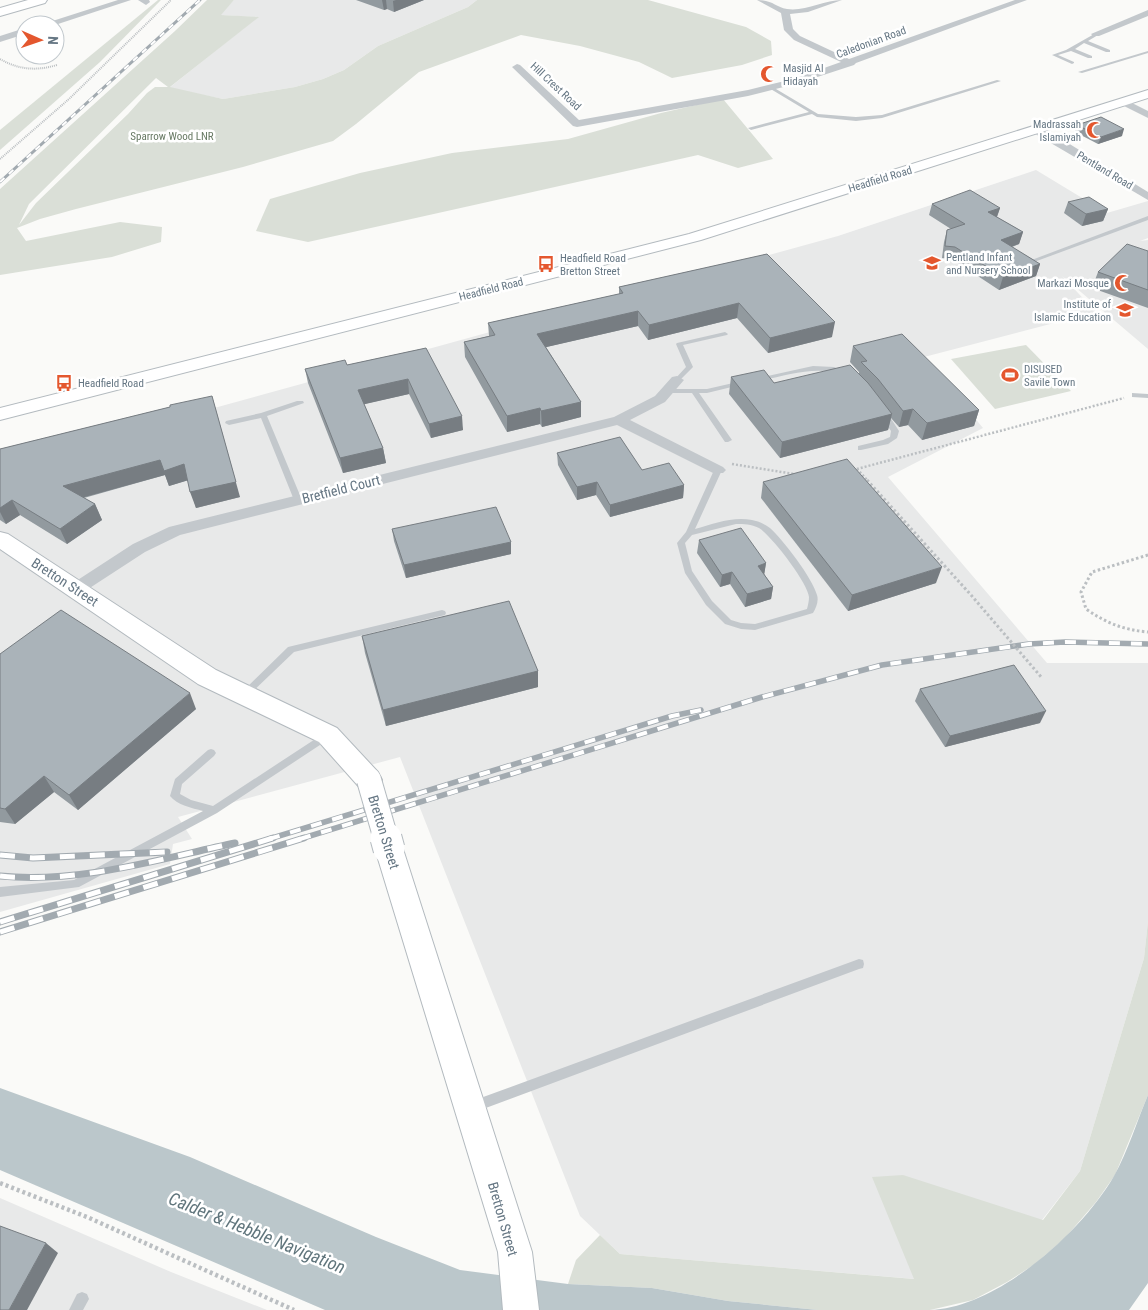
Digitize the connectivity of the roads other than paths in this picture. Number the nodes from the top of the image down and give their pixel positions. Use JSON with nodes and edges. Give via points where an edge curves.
{"nodes":[{"id":1,"x":41,"y":0,"type":"edge"},
{"id":2,"x":127,"y":0,"type":"edge"},
{"id":3,"x":761,"y":0,"type":"edge"},
{"id":4,"x":838,"y":0,"type":"edge"},
{"id":5,"x":1023,"y":0,"type":"edge"},
{"id":6,"x":0,"y":12,"type":"edge"},
{"id":7,"x":785,"y":12,"type":"junction"},
{"id":8,"x":1148,"y":12,"type":"edge"},
{"id":9,"x":65,"y":19,"type":"edge"},
{"id":10,"x":15,"y":34,"type":"edge"},
{"id":11,"x":1096,"y":34,"type":"joint"},
{"id":12,"x":0,"y":39,"type":"edge"},
{"id":13,"x":1083,"y":41,"type":"junction"},
{"id":14,"x":1071,"y":49,"type":"junction"},
{"id":15,"x":1108,"y":51,"type":"dead end"},
{"id":16,"x":1148,"y":52,"type":"edge"},
{"id":17,"x":1090,"y":57,"type":"dead end"},
{"id":18,"x":851,"y":63,"type":"junction"},
{"id":19,"x":1072,"y":63,"type":"dead end"},
{"id":20,"x":517,"y":67,"type":"dead end"},
{"id":21,"x":1080,"y":72,"type":"dead end"},
{"id":22,"x":999,"y":81,"type":"dead end"},
{"id":23,"x":771,"y":87,"type":"junction"},
{"id":24,"x":1148,"y":94,"type":"edge"},
{"id":25,"x":1124,"y":102,"type":"junction"},
{"id":26,"x":812,"y":113,"type":"junction"},
{"id":27,"x":1148,"y":115,"type":"edge"},
{"id":28,"x":577,"y":124,"type":"joint"},
{"id":29,"x":751,"y":128,"type":"dead end"},
{"id":30,"x":1036,"y":130,"type":"junction"},
{"id":31,"x":1148,"y":196,"type":"edge"},
{"id":32,"x":1148,"y":218,"type":"edge"},
{"id":33,"x":1032,"y":261,"type":"edge"},
{"id":34,"x":725,"y":334,"type":"dead end"},
{"id":35,"x":850,"y":377,"type":"edge"},
{"id":36,"x":673,"y":386,"type":"junction"},
{"id":37,"x":694,"y":391,"type":"junction"},
{"id":38,"x":1134,"y":395,"type":"road end"},
{"id":39,"x":1148,"y":396,"type":"edge"},
{"id":40,"x":300,"y":404,"type":"dead end"},
{"id":41,"x":874,"y":404,"type":"edge"},
{"id":42,"x":0,"y":414,"type":"edge"},
{"id":43,"x":263,"y":415,"type":"junction"},
{"id":44,"x":618,"y":420,"type":"junction"},
{"id":45,"x":229,"y":423,"type":"dead end"},
{"id":46,"x":728,"y":440,"type":"dead end"},
{"id":47,"x":861,"y":448,"type":"dead end"},
{"id":48,"x":718,"y":470,"type":"joint"},
{"id":49,"x":298,"y":500,"type":"junction"},
{"id":50,"x":689,"y":533,"type":"junction"},
{"id":51,"x":0,"y":539,"type":"edge"},
{"id":52,"x":76,"y":589,"type":"junction"},
{"id":53,"x":442,"y":613,"type":"dead end"},
{"id":54,"x":244,"y":695,"type":"junction"},
{"id":55,"x":328,"y":735,"type":"junction"},
{"id":56,"x":211,"y":753,"type":"dead end"},
{"id":57,"x":214,"y":810,"type":"junction"},
{"id":58,"x":0,"y":892,"type":"edge"},
{"id":59,"x":859,"y":964,"type":"dead end"},
{"id":60,"x":470,"y":1108,"type":"junction"},
{"id":61,"x":522,"y":1310,"type":"edge"}],
"edges":[{"from":1,"to":6,"type":"street"},
{"from":2,"to":9,"type":"street"},
{"from":3,"to":7,"type":"street"},
{"from":4,"to":7,"type":"street","via":[[806,10]]},
{"from":5,"to":18,"type":"street","name":"Caledonian Road"},
{"from":7,"to":18,"type":"street","via":[[790,30],[797,38]]},
{"from":8,"to":11,"type":"street"},
{"from":10,"to":12,"type":"street"},
{"from":11,"to":13,"type":"lane"},
{"from":13,"to":14,"type":"lane"},
{"from":13,"to":15,"type":"lane"},
{"from":14,"to":17,"type":"lane"},
{"from":14,"to":19,"type":"lane","via":[[1054,55]]},
{"from":16,"to":21,"type":"lane"},
{"from":18,"to":23,"type":"street","name":"Caledonian Road"},
{"from":20,"to":28,"type":"street","name":"Hill Crest Road"},
{"from":22,"to":26,"type":"lane","via":[[871,118],[836,118]]},
{"from":23,"to":26,"type":"lane"},
{"from":23,"to":28,"type":"street","name":"Caledonian Road"},
{"from":24,"to":25,"type":"street","name":"Headfield Road"},
{"from":25,"to":27,"type":"street"},
{"from":25,"to":30,"type":"street","name":"Headfield Road"},
{"from":26,"to":29,"type":"lane"},
{"from":30,"to":31,"type":"street","name":"Pentland Road"},
{"from":30,"to":42,"type":"street","name":"Headfield Road","via":[[695,237]]},
{"from":32,"to":33,"type":"lane"},
{"from":34,"to":36,"type":"lane","via":[[679,344],[690,367]]},
{"from":35,"to":37,"type":"lane","via":[[839,370],[815,368]]},
{"from":36,"to":37,"type":"lane"},
{"from":36,"to":44,"type":"street","name":"Bretfield Court","via":[[660,399]]},
{"from":37,"to":46,"type":"lane"},
{"from":38,"to":39,"type":"lane"},
{"from":40,"to":43,"type":"lane"},
{"from":41,"to":47,"type":"lane","via":[[895,431],[893,438]]},
{"from":43,"to":45,"type":"lane"},
{"from":43,"to":49,"type":"lane"},
{"from":44,"to":48,"type":"street"},
{"from":44,"to":49,"type":"street","name":"Bretfield Court"},
{"from":48,"to":50,"type":"lane"},
{"from":49,"to":52,"type":"street","name":"Bretfield Court","via":[[174,531],[139,548]]},
{"from":50,"to":50,"type":"lane","via":[[748,521],[767,530],[792,560],[813,594],[810,611],[755,627],[728,622],[709,603],[688,571],[682,543]]},
{"from":51,"to":52,"type":"street","name":"Bretton Street"},
{"from":52,"to":54,"type":"street","name":"Bretton Street","via":[[207,677]]},
{"from":53,"to":54,"type":"lane","via":[[290,649]]},
{"from":54,"to":55,"type":"street","name":"Bretton Street"},
{"from":55,"to":57,"type":"lane"},
{"from":55,"to":60,"type":"street","name":"Bretton Street","bridge":true,"via":[[369,780]]},
{"from":56,"to":57,"type":"lane","via":[[178,782],[175,796]]},
{"from":57,"to":58,"type":"lane","via":[[75,884]]},
{"from":59,"to":60,"type":"lane"},
{"from":60,"to":61,"type":"street","name":"Bretton Street","via":[[515,1252]]}]}
